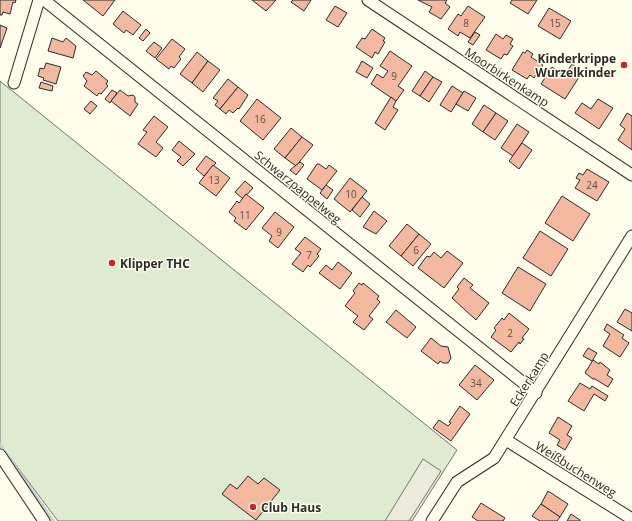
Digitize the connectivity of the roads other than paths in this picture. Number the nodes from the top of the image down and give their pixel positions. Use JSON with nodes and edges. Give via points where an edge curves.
{"nodes":[{"id":1,"x":39,"y":0,"type":"edge"},
{"id":2,"x":44,"y":0,"type":"edge"},
{"id":3,"x":368,"y":0,"type":"edge"},
{"id":4,"x":14,"y":83,"type":"dead end"},
{"id":5,"x":632,"y":175,"type":"edge"},
{"id":6,"x":632,"y":236,"type":"edge"},
{"id":7,"x":536,"y":393,"type":"junction"},
{"id":8,"x":506,"y":440,"type":"junction"},
{"id":9,"x":0,"y":455,"type":"edge"},
{"id":10,"x":632,"y":520,"type":"edge"},
{"id":11,"x":44,"y":521,"type":"edge"},
{"id":12,"x":432,"y":521,"type":"edge"}],
"edges":[{"from":1,"to":4,"type":"street"},
{"from":2,"to":7,"type":"street","name":"Schwarzpappelweg"},
{"from":3,"to":5,"type":"street","name":"Moorbirkenkamp"},
{"from":6,"to":7,"type":"street","name":"Eckerkamp"},
{"from":7,"to":8,"type":"street","name":"Eckerkamp"},
{"from":8,"to":10,"type":"street","name":"Weißbuchenweg"},
{"from":8,"to":12,"type":"street","name":"Eckerkamp","via":[[494,458],[457,482]]},
{"from":9,"to":11,"type":"street"}]}
